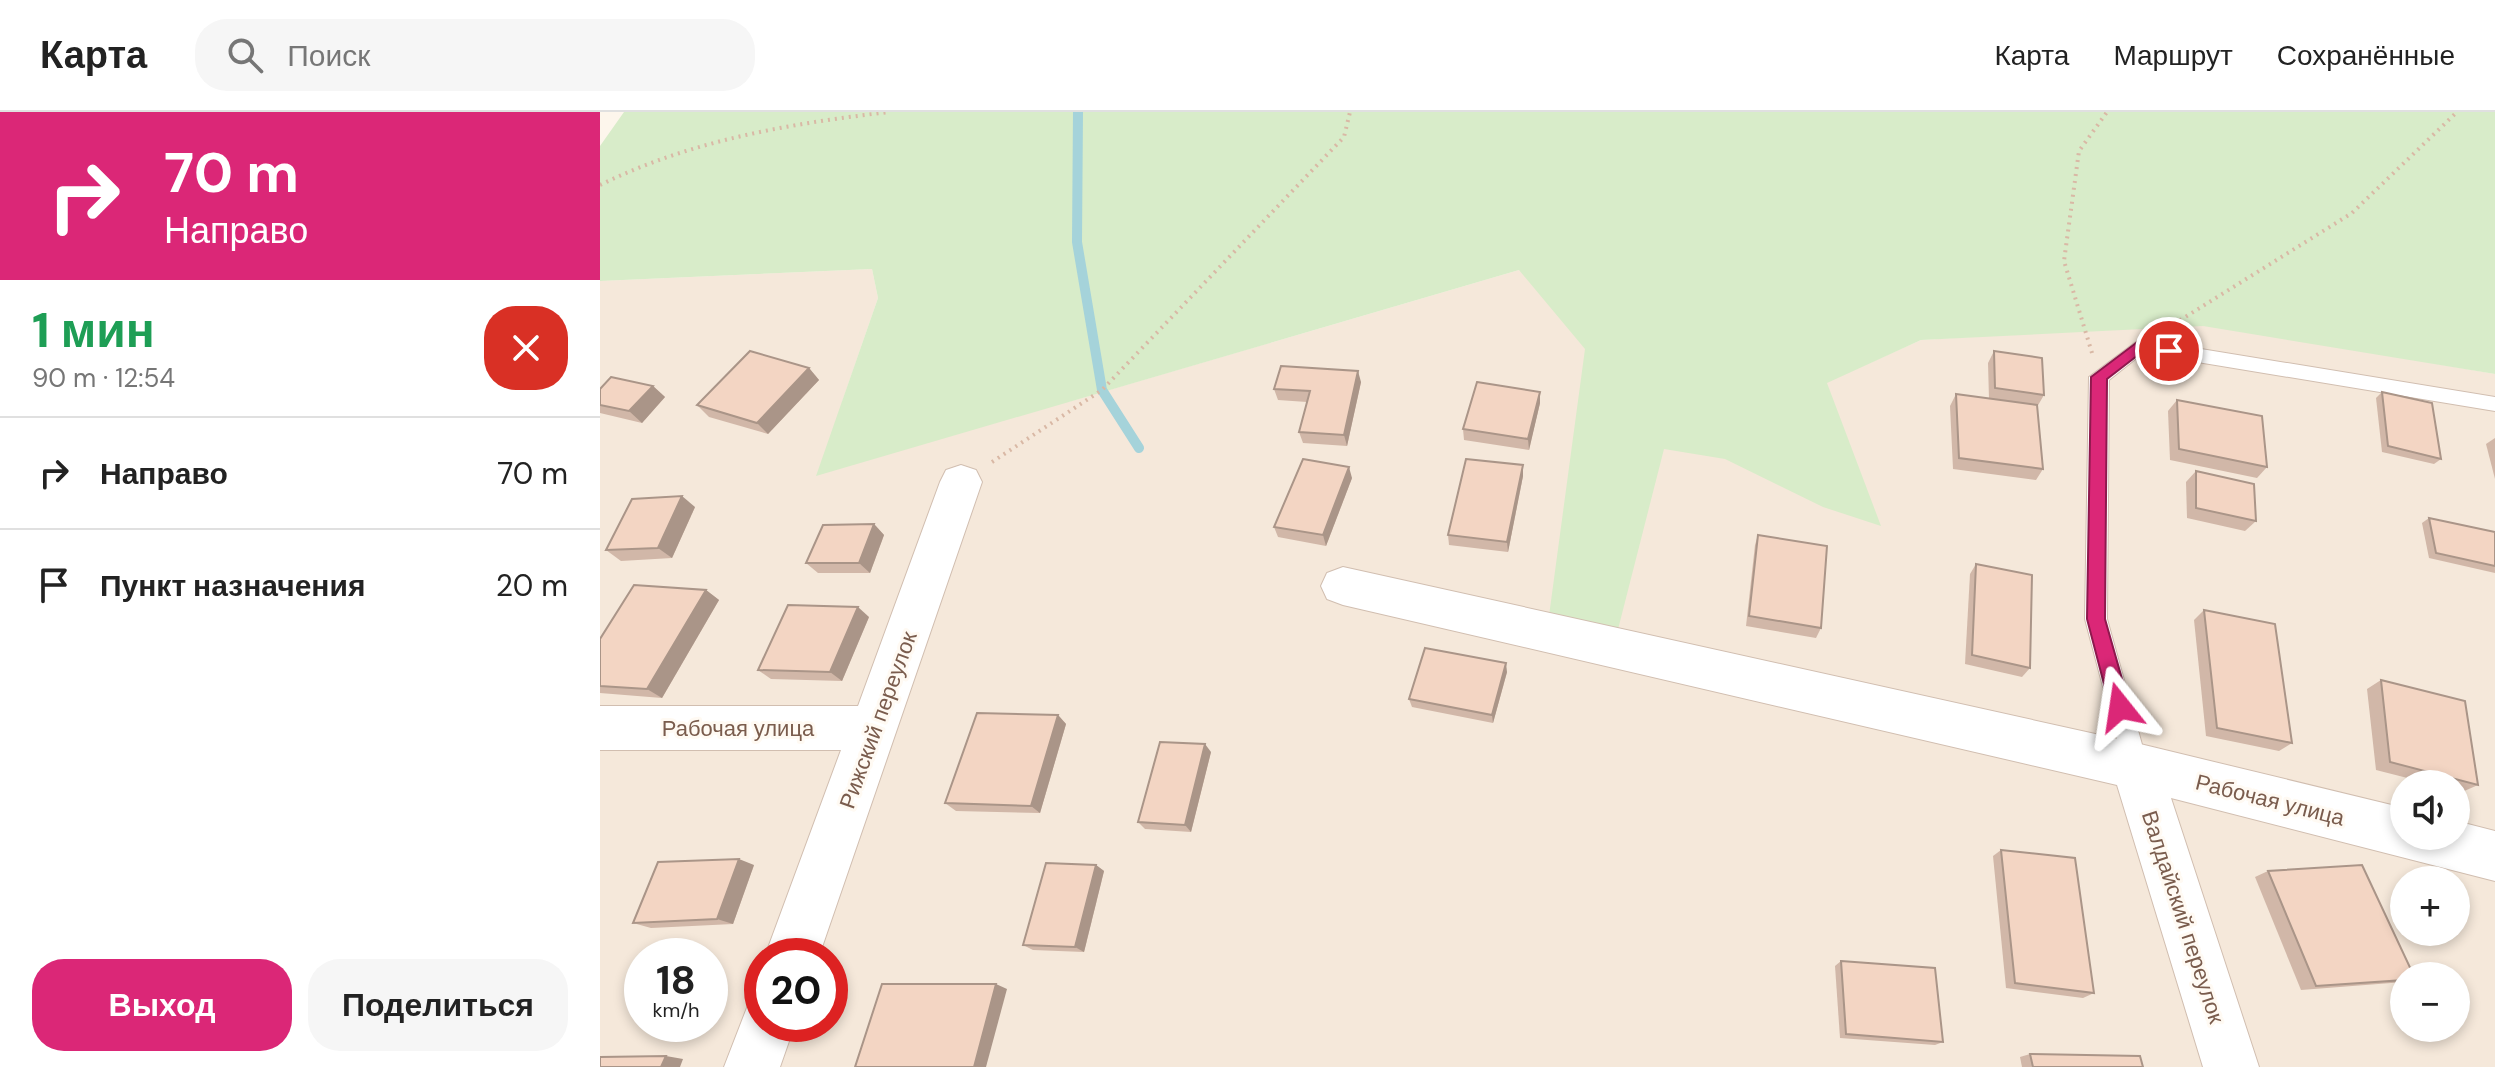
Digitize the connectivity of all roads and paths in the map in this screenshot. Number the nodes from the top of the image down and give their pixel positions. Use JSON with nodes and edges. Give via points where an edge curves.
{"nodes":[{"id":1,"x":889,"y":112,"type":"edge"},
{"id":2,"x":1350,"y":112,"type":"edge"},
{"id":3,"x":2107,"y":112,"type":"edge"},
{"id":4,"x":2457,"y":112,"type":"edge"},
{"id":5,"x":600,"y":185,"type":"edge"},
{"id":6,"x":2140,"y":346,"type":"junction"},
{"id":7,"x":2099,"y":377,"type":"junction"},
{"id":8,"x":2495,"y":404,"type":"edge"},
{"id":9,"x":961,"y":482,"type":"joint"},
{"id":10,"x":1343,"y":586,"type":"dead end"},
{"id":11,"x":600,"y":728,"type":"edge"},
{"id":12,"x":876,"y":728,"type":"junction"},
{"id":13,"x":2136,"y":766,"type":"junction"},
{"id":14,"x":2390,"y":830,"type":"edge"},
{"id":15,"x":2470,"y":850,"type":"edge"},
{"id":16,"x":2495,"y":856,"type":"edge"},
{"id":17,"x":799,"y":938,"type":"edge"},
{"id":18,"x":761,"y":1042,"type":"edge"},
{"id":19,"x":752,"y":1067,"type":"edge"},
{"id":20,"x":2231,"y":1067,"type":"edge"}],
"edges":[{"from":1,"to":5,"type":"path","via":[[786,124],[647,162]]},
{"from":2,"to":9,"type":"path","via":[[1344,137],[1102,390]]},
{"from":3,"to":7,"type":"path","via":[[2079,151],[2064,261]]},
{"from":4,"to":6,"type":"path","via":[[2352,213]]},
{"from":6,"to":7,"type":"lane"},
{"from":6,"to":8,"type":"lane"},
{"from":7,"to":13,"type":"lane","via":[[2096,619]]},
{"from":9,"to":12,"type":"street","name":"Рижский переулок"},
{"from":10,"to":13,"type":"street","name":"Рабочая улица"},
{"from":11,"to":12,"type":"street","name":"Рабочая улица"},
{"from":12,"to":17,"type":"street","name":"Рижский переулок"},
{"from":13,"to":14,"type":"street","name":"Рабочая улица"},
{"from":13,"to":20,"type":"street","name":"Валдайский переулок"},
{"from":15,"to":16,"type":"street"},
{"from":18,"to":19,"type":"street"}]}
